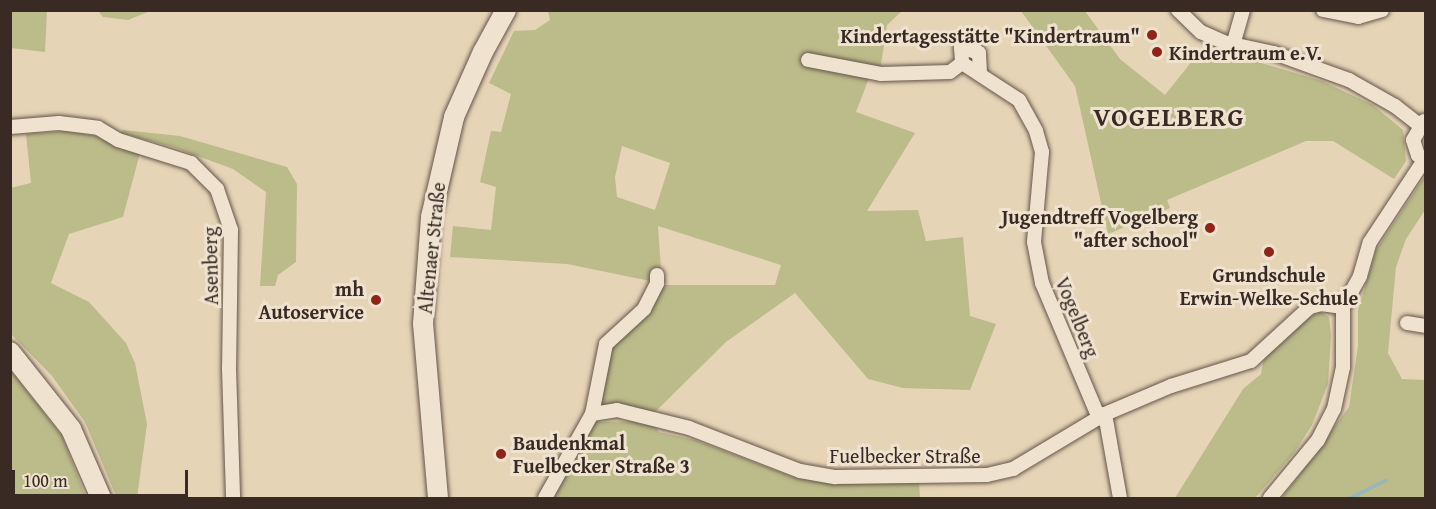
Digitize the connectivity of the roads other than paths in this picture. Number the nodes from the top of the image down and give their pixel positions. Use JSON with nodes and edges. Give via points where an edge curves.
{"nodes":[{"id":1,"x":506,"y":10,"type":"edge"},
{"id":2,"x":1178,"y":10,"type":"edge"},
{"id":3,"x":1243,"y":10,"type":"edge"},
{"id":4,"x":1323,"y":10,"type":"edge"},
{"id":5,"x":1382,"y":10,"type":"edge"},
{"id":6,"x":1233,"y":45,"type":"junction"},
{"id":7,"x":808,"y":60,"type":"dead end"},
{"id":8,"x":962,"y":63,"type":"junction"},
{"id":9,"x":980,"y":73,"type":"junction"},
{"id":10,"x":1422,"y":122,"type":"edge"},
{"id":11,"x":10,"y":127,"type":"edge"},
{"id":12,"x":1425,"y":161,"type":"edge"},
{"id":13,"x":657,"y":275,"type":"dead end"},
{"id":14,"x":1343,"y":306,"type":"junction"},
{"id":15,"x":1407,"y":323,"type":"dead end"},
{"id":16,"x":1425,"y":326,"type":"edge"},
{"id":17,"x":10,"y":352,"type":"edge"},
{"id":18,"x":592,"y":414,"type":"junction"},
{"id":19,"x":1102,"y":416,"type":"junction"},
{"id":20,"x":101,"y":498,"type":"edge"},
{"id":21,"x":233,"y":498,"type":"edge"},
{"id":22,"x":438,"y":498,"type":"edge"},
{"id":23,"x":545,"y":498,"type":"edge"},
{"id":24,"x":1120,"y":498,"type":"edge"},
{"id":25,"x":1270,"y":498,"type":"edge"}],
"edges":[{"from":1,"to":22,"type":"main road","name":"Altenaer Straße","via":[[454,117],[431,217],[423,324]]},
{"from":2,"to":6,"type":"street","via":[[1201,32]]},
{"from":3,"to":6,"type":"street"},
{"from":4,"to":5,"type":"street","via":[[1358,16]]},
{"from":6,"to":10,"type":"street","via":[[1274,54],[1349,80]]},
{"from":7,"to":8,"type":"street","via":[[881,74],[950,72]]},
{"from":8,"to":9,"type":"street","name":"Vogelberg"},
{"from":8,"to":9,"type":"street","via":[[961,47],[973,48],[979,53]]},
{"from":9,"to":19,"type":"street","name":"Vogelberg","via":[[1019,100],[1036,131],[1042,152],[1034,242],[1042,283]]},
{"from":10,"to":12,"type":"street","via":[[1414,148]]},
{"from":11,"to":21,"type":"street","name":"Asenberg","via":[[59,123],[98,128],[118,140],[191,163],[217,189],[231,230],[229,368]]},
{"from":12,"to":14,"type":"street","via":[[1370,242],[1360,276]]},
{"from":13,"to":18,"type":"street","via":[[644,309],[606,344]]},
{"from":14,"to":19,"type":"street","name":"Fuelbecker Straße","via":[[1310,307],[1251,361],[1180,383]]},
{"from":14,"to":25,"type":"street","via":[[1343,367],[1334,409],[1318,441]]},
{"from":15,"to":16,"type":"street"},
{"from":17,"to":20,"type":"main road","via":[[71,429]]},
{"from":18,"to":19,"type":"street","name":"Fuelbecker Straße","via":[[631,411],[688,428],[800,471],[835,477],[904,478],[987,475],[1013,469]]},
{"from":18,"to":23,"type":"street"},
{"from":19,"to":24,"type":"street"}]}
